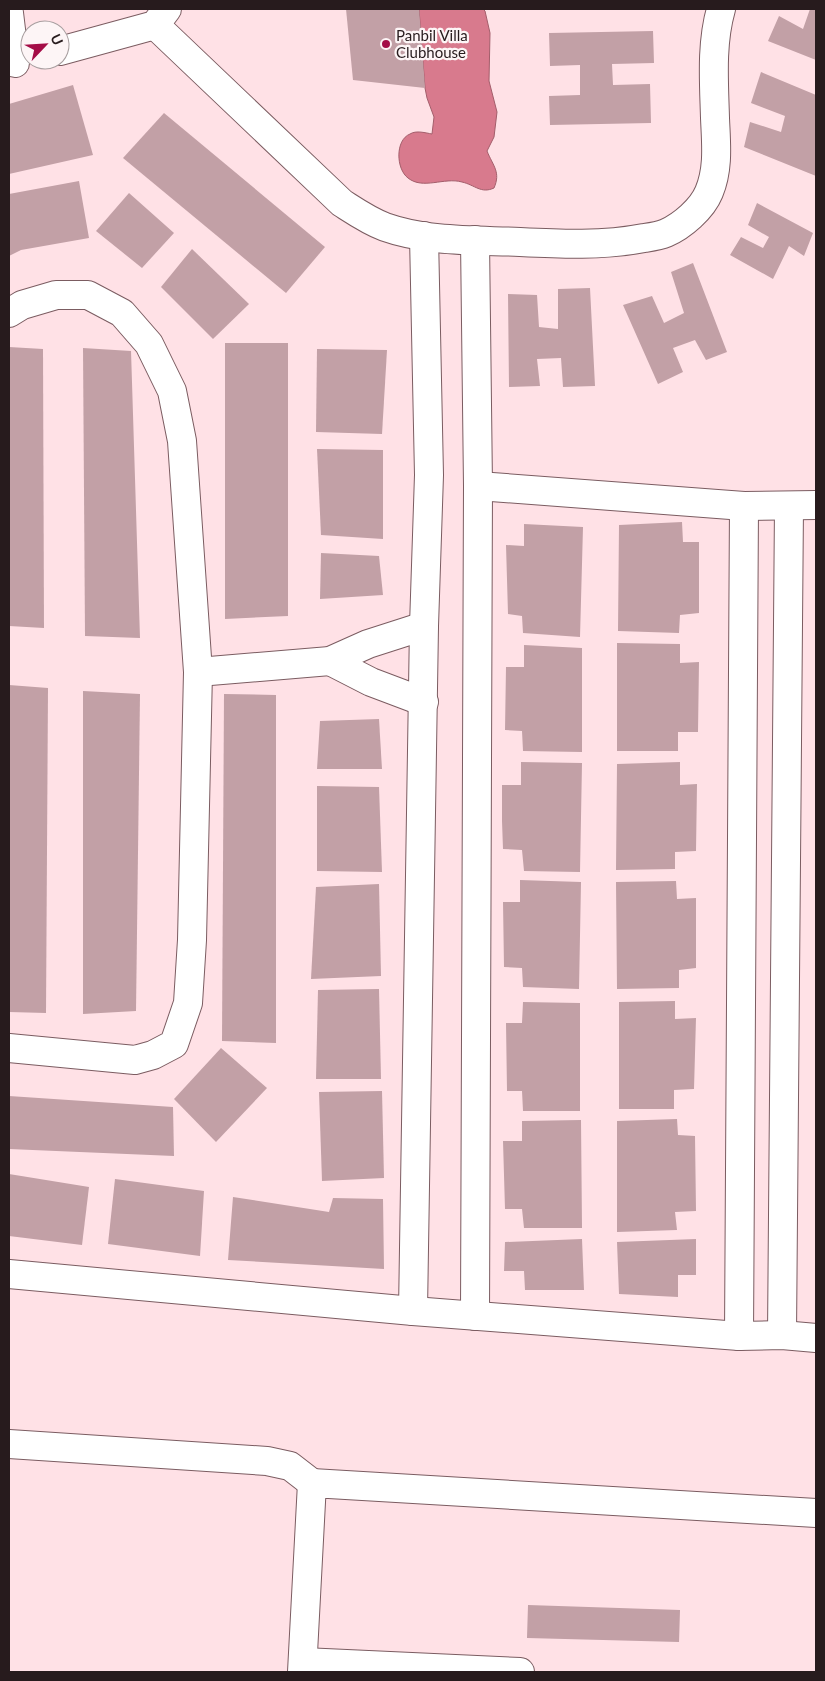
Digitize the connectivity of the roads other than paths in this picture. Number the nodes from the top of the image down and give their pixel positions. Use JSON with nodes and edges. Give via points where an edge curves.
{"nodes":[{"id":1,"x":721,"y":9,"type":"edge"},
{"id":2,"x":9,"y":13,"type":"edge"},
{"id":3,"x":161,"y":17,"type":"edge"},
{"id":4,"x":70,"y":47,"type":"edge"},
{"id":5,"x":18,"y":62,"type":"edge"},
{"id":6,"x":424,"y":236,"type":"junction"},
{"id":7,"x":476,"y":240,"type":"junction"},
{"id":8,"x":9,"y":313,"type":"edge"},
{"id":9,"x":478,"y":486,"type":"junction"},
{"id":10,"x":816,"y":505,"type":"edge"},
{"id":11,"x":744,"y":506,"type":"junction"},
{"id":12,"x":789,"y":506,"type":"junction"},
{"id":13,"x":424,"y":626,"type":"junction"},
{"id":14,"x":330,"y":661,"type":"junction"},
{"id":15,"x":198,"y":672,"type":"junction"},
{"id":16,"x":424,"y":702,"type":"junction"},
{"id":17,"x":9,"y":1048,"type":"edge"},
{"id":18,"x":9,"y":1274,"type":"edge"},
{"id":19,"x":413,"y":1311,"type":"junction"},
{"id":20,"x":475,"y":1316,"type":"junction"},
{"id":21,"x":782,"y":1335,"type":"junction"},
{"id":22,"x":739,"y":1336,"type":"junction"},
{"id":23,"x":816,"y":1338,"type":"edge"},
{"id":24,"x":9,"y":1444,"type":"edge"},
{"id":25,"x":312,"y":1483,"type":"junction"},
{"id":26,"x":816,"y":1514,"type":"edge"},
{"id":27,"x":302,"y":1667,"type":"edge"},
{"id":28,"x":520,"y":1672,"type":"edge"}],
"edges":[{"from":1,"to":7,"type":"street","via":[[715,41],[717,160],[709,194],[693,215],[664,234],[630,241],[582,244]]},
{"from":2,"to":5,"type":"street"},
{"from":3,"to":4,"type":"street"},
{"from":3,"to":6,"type":"street","via":[[342,203],[385,227]]},
{"from":6,"to":7,"type":"street"},
{"from":6,"to":13,"type":"street","via":[[429,475]]},
{"from":7,"to":9,"type":"street"},
{"from":8,"to":15,"type":"street","via":[[22,305],[56,295],[88,295],[122,313],[149,344],[172,391],[182,441]]},
{"from":9,"to":11,"type":"street"},
{"from":9,"to":20,"type":"street"},
{"from":10,"to":12,"type":"street"},
{"from":11,"to":12,"type":"street"},
{"from":11,"to":22,"type":"street"},
{"from":12,"to":21,"type":"street"},
{"from":13,"to":14,"type":"street","via":[[368,644]]},
{"from":13,"to":16,"type":"street"},
{"from":14,"to":15,"type":"street"},
{"from":14,"to":16,"type":"street","via":[[371,682]]},
{"from":15,"to":17,"type":"street","via":[[188,1003],[174,1044],[135,1060]]},
{"from":16,"to":19,"type":"street"},
{"from":18,"to":19,"type":"street"},
{"from":19,"to":20,"type":"street"},
{"from":20,"to":22,"type":"street"},
{"from":21,"to":22,"type":"street"},
{"from":21,"to":23,"type":"street"},
{"from":24,"to":25,"type":"street","via":[[267,1461],[290,1466]]},
{"from":25,"to":26,"type":"street"},
{"from":25,"to":27,"type":"street"},
{"from":27,"to":28,"type":"street"}]}
